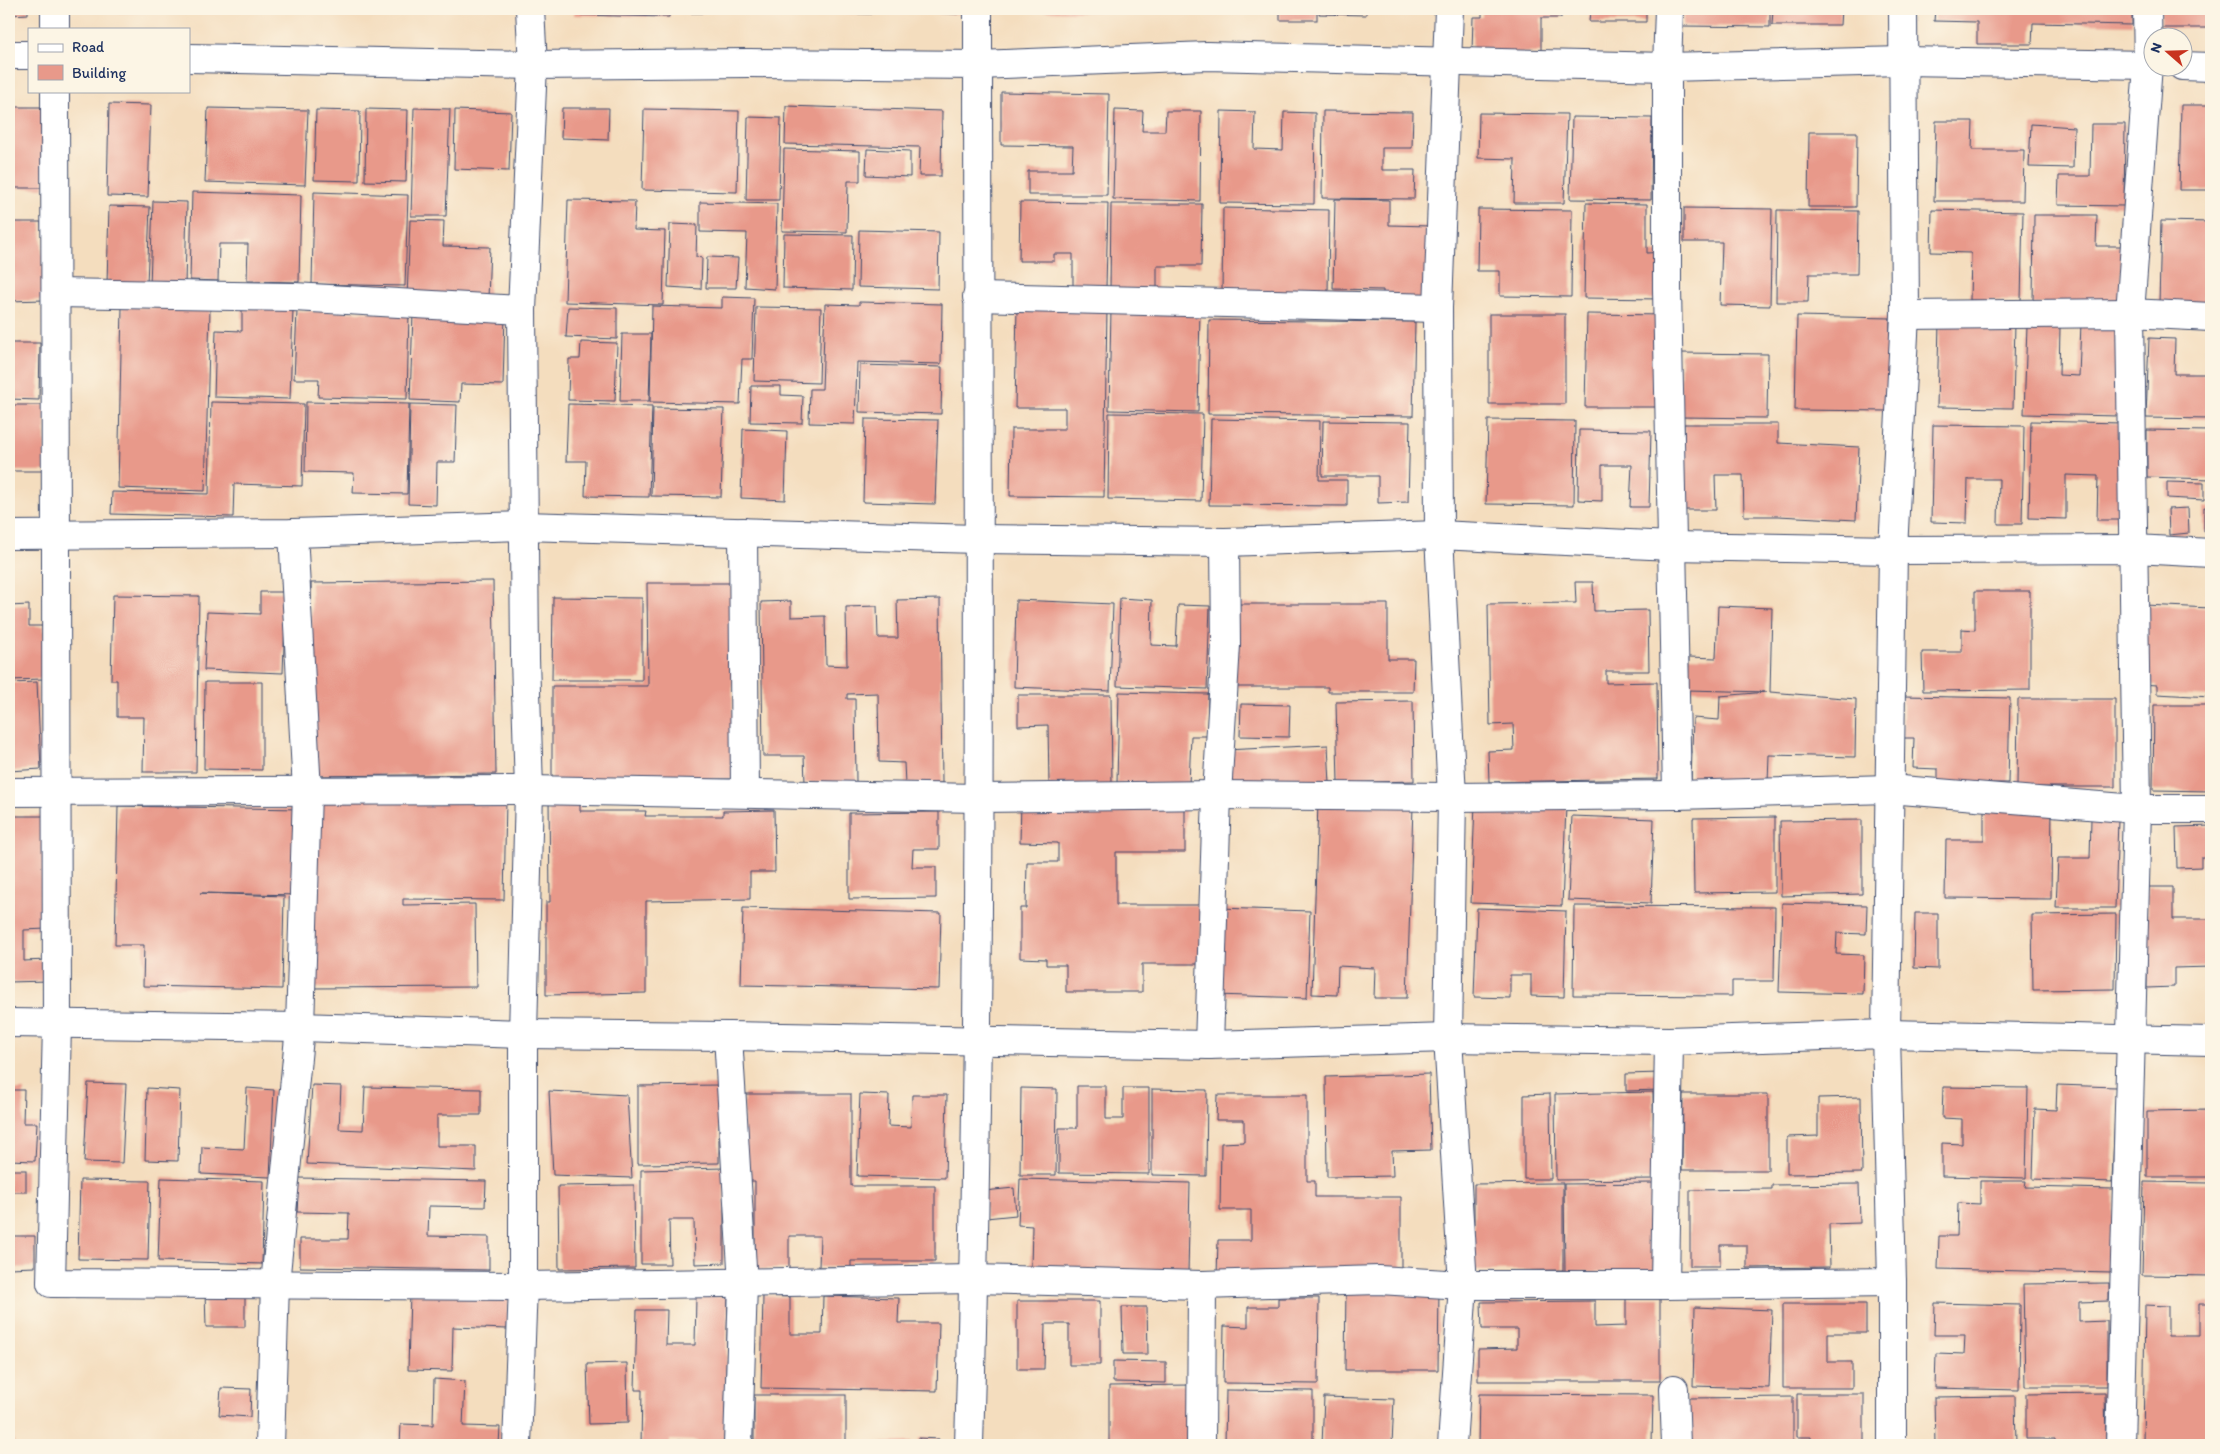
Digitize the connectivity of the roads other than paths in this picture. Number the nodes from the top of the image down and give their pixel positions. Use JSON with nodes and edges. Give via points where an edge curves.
{"nodes":[{"id":1,"x":55,"y":9,"type":"edge"},
{"id":2,"x":530,"y":9,"type":"edge"},
{"id":3,"x":978,"y":9,"type":"edge"},
{"id":4,"x":1448,"y":9,"type":"edge"},
{"id":5,"x":1669,"y":9,"type":"edge"},
{"id":6,"x":1903,"y":9,"type":"edge"},
{"id":7,"x":2147,"y":9,"type":"edge"},
{"id":8,"x":55,"y":28,"type":"edge"},
{"id":9,"x":2148,"y":28,"type":"edge"},
{"id":10,"x":9,"y":55,"type":"edge"},
{"id":11,"x":28,"y":55,"type":"edge"},
{"id":12,"x":190,"y":58,"type":"edge"},
{"id":13,"x":1448,"y":61,"type":"junction"},
{"id":14,"x":1903,"y":61,"type":"junction"},
{"id":15,"x":533,"y":65,"type":"junction"},
{"id":16,"x":978,"y":65,"type":"junction"},
{"id":17,"x":2142,"y":65,"type":"edge"},
{"id":18,"x":2192,"y":66,"type":"edge"},
{"id":19,"x":1667,"y":67,"type":"junction"},
{"id":20,"x":2211,"y":67,"type":"edge"},
{"id":21,"x":2149,"y":78,"type":"edge"},
{"id":22,"x":55,"y":92,"type":"edge"},
{"id":23,"x":56,"y":294,"type":"junction"},
{"id":24,"x":977,"y":297,"type":"junction"},
{"id":25,"x":1438,"y":308,"type":"junction"},
{"id":26,"x":522,"y":310,"type":"junction"},
{"id":27,"x":2130,"y":313,"type":"junction"},
{"id":28,"x":1905,"y":315,"type":"junction"},
{"id":29,"x":2211,"y":317,"type":"edge"},
{"id":30,"x":523,"y":526,"type":"junction"},
{"id":31,"x":743,"y":532,"type":"junction"},
{"id":32,"x":293,"y":533,"type":"junction"},
{"id":33,"x":9,"y":534,"type":"edge"},
{"id":34,"x":57,"y":535,"type":"junction"},
{"id":35,"x":1439,"y":536,"type":"junction"},
{"id":36,"x":977,"y":539,"type":"junction"},
{"id":37,"x":1225,"y":542,"type":"junction"},
{"id":38,"x":1671,"y":546,"type":"junction"},
{"id":39,"x":2135,"y":549,"type":"junction"},
{"id":40,"x":1893,"y":550,"type":"junction"},
{"id":41,"x":2211,"y":553,"type":"edge"},
{"id":42,"x":1889,"y":789,"type":"junction"},
{"id":43,"x":529,"y":790,"type":"junction"},
{"id":44,"x":57,"y":791,"type":"junction"},
{"id":45,"x":307,"y":791,"type":"junction"},
{"id":46,"x":9,"y":792,"type":"edge"},
{"id":47,"x":745,"y":793,"type":"junction"},
{"id":48,"x":1217,"y":795,"type":"junction"},
{"id":49,"x":1677,"y":795,"type":"junction"},
{"id":50,"x":1452,"y":797,"type":"junction"},
{"id":51,"x":980,"y":798,"type":"junction"},
{"id":52,"x":2137,"y":809,"type":"junction"},
{"id":53,"x":2211,"y":809,"type":"edge"},
{"id":54,"x":9,"y":1023,"type":"edge"},
{"id":55,"x":58,"y":1024,"type":"junction"},
{"id":56,"x":300,"y":1027,"type":"junction"},
{"id":57,"x":523,"y":1034,"type":"junction"},
{"id":58,"x":1886,"y":1034,"type":"junction"},
{"id":59,"x":728,"y":1036,"type":"junction"},
{"id":60,"x":1448,"y":1038,"type":"junction"},
{"id":61,"x":2130,"y":1040,"type":"junction"},
{"id":62,"x":1669,"y":1041,"type":"junction"},
{"id":63,"x":2211,"y":1041,"type":"edge"},
{"id":64,"x":976,"y":1042,"type":"junction"},
{"id":65,"x":1209,"y":1045,"type":"junction"},
{"id":66,"x":974,"y":1279,"type":"junction"},
{"id":67,"x":1892,"y":1282,"type":"junction"},
{"id":68,"x":275,"y":1284,"type":"junction"},
{"id":69,"x":743,"y":1284,"type":"junction"},
{"id":70,"x":1202,"y":1285,"type":"junction"},
{"id":71,"x":1462,"y":1285,"type":"junction"},
{"id":72,"x":1665,"y":1285,"type":"junction"},
{"id":73,"x":524,"y":1286,"type":"junction"},
{"id":74,"x":1674,"y":1388,"type":"dead end"},
{"id":75,"x":270,"y":1445,"type":"edge"},
{"id":76,"x":517,"y":1445,"type":"edge"},
{"id":77,"x":738,"y":1445,"type":"edge"},
{"id":78,"x":969,"y":1445,"type":"edge"},
{"id":79,"x":1201,"y":1445,"type":"edge"},
{"id":80,"x":1452,"y":1445,"type":"edge"},
{"id":81,"x":1676,"y":1445,"type":"edge"},
{"id":82,"x":1892,"y":1445,"type":"edge"},
{"id":83,"x":2120,"y":1445,"type":"edge"}],
"edges":[{"from":1,"to":8,"type":"street"},
{"from":2,"to":15,"type":"street"},
{"from":3,"to":16,"type":"street"},
{"from":4,"to":13,"type":"street"},
{"from":5,"to":19,"type":"street"},
{"from":6,"to":14,"type":"street"},
{"from":7,"to":9,"type":"street"},
{"from":10,"to":11,"type":"street"},
{"from":12,"to":15,"type":"street"},
{"from":13,"to":16,"type":"street","via":[[1207,56]]},
{"from":13,"to":19,"type":"street"},
{"from":13,"to":25,"type":"street"},
{"from":14,"to":17,"type":"street"},
{"from":14,"to":19,"type":"street"},
{"from":14,"to":28,"type":"street"},
{"from":15,"to":16,"type":"street"},
{"from":15,"to":26,"type":"street"},
{"from":16,"to":24,"type":"street"},
{"from":18,"to":20,"type":"street"},
{"from":19,"to":38,"type":"street"},
{"from":21,"to":27,"type":"street"},
{"from":22,"to":23,"type":"street"},
{"from":23,"to":26,"type":"street","via":[[294,297]]},
{"from":23,"to":34,"type":"street"},
{"from":24,"to":25,"type":"street"},
{"from":24,"to":36,"type":"street"},
{"from":25,"to":35,"type":"street"},
{"from":26,"to":30,"type":"street"},
{"from":27,"to":28,"type":"street"},
{"from":27,"to":29,"type":"street"},
{"from":27,"to":39,"type":"street"},
{"from":28,"to":40,"type":"street"},
{"from":30,"to":31,"type":"street"},
{"from":30,"to":32,"type":"street"},
{"from":30,"to":43,"type":"street"},
{"from":31,"to":36,"type":"street"},
{"from":31,"to":47,"type":"street"},
{"from":32,"to":34,"type":"street"},
{"from":32,"to":45,"type":"street"},
{"from":33,"to":34,"type":"street"},
{"from":34,"to":44,"type":"street"},
{"from":35,"to":37,"type":"street"},
{"from":35,"to":38,"type":"street"},
{"from":35,"to":50,"type":"street"},
{"from":36,"to":37,"type":"street"},
{"from":36,"to":51,"type":"street"},
{"from":37,"to":48,"type":"street","via":[[1226,645]]},
{"from":38,"to":40,"type":"street"},
{"from":38,"to":49,"type":"street"},
{"from":39,"to":40,"type":"street"},
{"from":39,"to":41,"type":"street"},
{"from":39,"to":52,"type":"street"},
{"from":40,"to":42,"type":"street"},
{"from":42,"to":49,"type":"street"},
{"from":42,"to":52,"type":"street"},
{"from":42,"to":58,"type":"street"},
{"from":43,"to":45,"type":"street"},
{"from":43,"to":47,"type":"street"},
{"from":43,"to":57,"type":"street"},
{"from":44,"to":45,"type":"street"},
{"from":44,"to":46,"type":"street"},
{"from":44,"to":55,"type":"street"},
{"from":45,"to":56,"type":"street"},
{"from":47,"to":51,"type":"street"},
{"from":48,"to":50,"type":"street"},
{"from":48,"to":51,"type":"street"},
{"from":48,"to":65,"type":"street"},
{"from":49,"to":50,"type":"street"},
{"from":50,"to":60,"type":"street"},
{"from":51,"to":64,"type":"street"},
{"from":52,"to":53,"type":"street"},
{"from":52,"to":61,"type":"street"},
{"from":54,"to":55,"type":"street"},
{"from":55,"to":56,"type":"street"},
{"from":55,"to":68,"type":"street","via":[[52,1283]]},
{"from":56,"to":57,"type":"street"},
{"from":56,"to":68,"type":"street"},
{"from":57,"to":59,"type":"street"},
{"from":57,"to":73,"type":"street"},
{"from":58,"to":61,"type":"street"},
{"from":58,"to":62,"type":"street"},
{"from":58,"to":67,"type":"street"},
{"from":59,"to":64,"type":"street"},
{"from":59,"to":69,"type":"street"},
{"from":60,"to":62,"type":"street"},
{"from":60,"to":65,"type":"street"},
{"from":60,"to":71,"type":"street"},
{"from":61,"to":63,"type":"street"},
{"from":61,"to":83,"type":"street"},
{"from":62,"to":72,"type":"street"},
{"from":64,"to":65,"type":"street"},
{"from":64,"to":66,"type":"street"},
{"from":66,"to":69,"type":"street"},
{"from":66,"to":70,"type":"street"},
{"from":66,"to":78,"type":"street"},
{"from":67,"to":72,"type":"street"},
{"from":67,"to":82,"type":"street"},
{"from":68,"to":73,"type":"street"},
{"from":68,"to":75,"type":"street"},
{"from":69,"to":73,"type":"street"},
{"from":69,"to":77,"type":"street"},
{"from":70,"to":71,"type":"street","via":[[1379,1280]]},
{"from":70,"to":79,"type":"street"},
{"from":71,"to":72,"type":"street"},
{"from":71,"to":80,"type":"street"},
{"from":73,"to":76,"type":"street"},
{"from":74,"to":81,"type":"street"}]}
